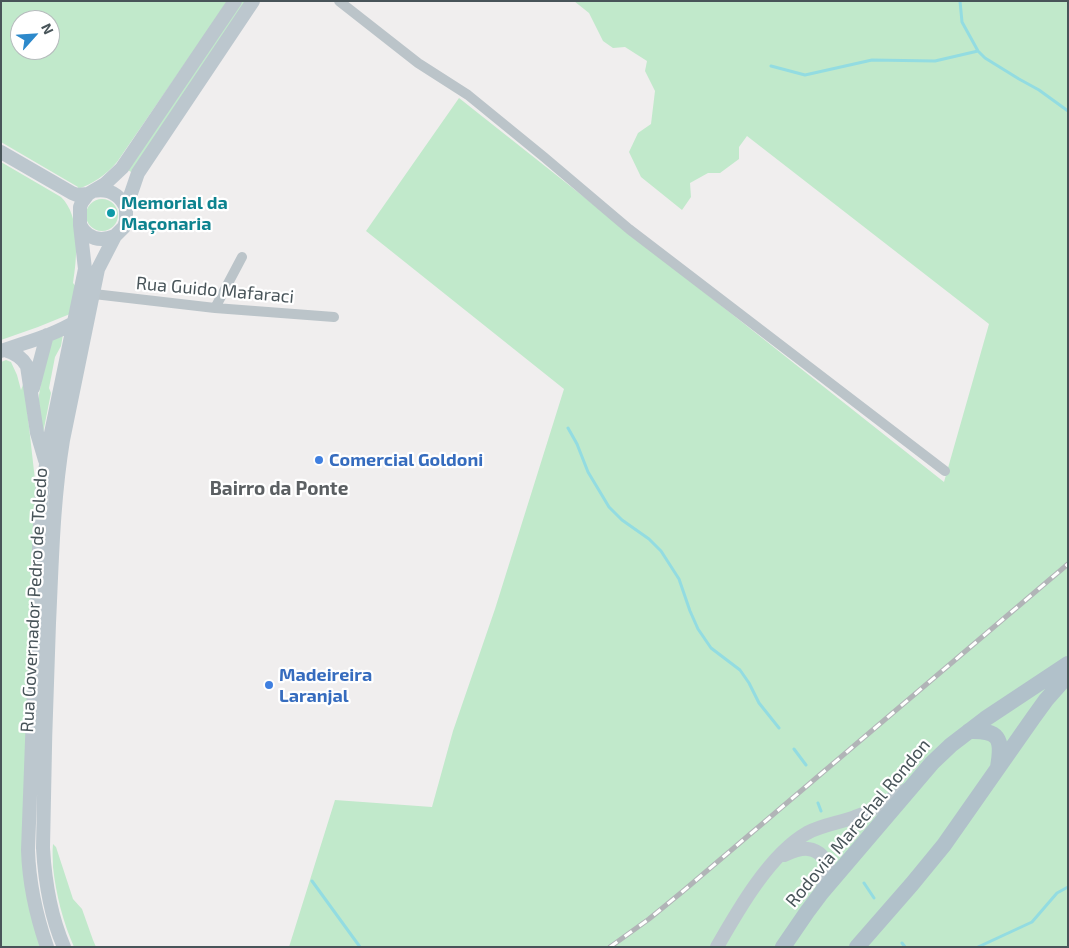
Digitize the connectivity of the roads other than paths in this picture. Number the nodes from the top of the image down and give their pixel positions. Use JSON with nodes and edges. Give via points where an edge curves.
{"nodes":[{"id":1,"x":235,"y":1,"type":"edge"},
{"id":2,"x":253,"y":1,"type":"edge"},
{"id":3,"x":339,"y":1,"type":"edge"},
{"id":4,"x":1,"y":152,"type":"edge"},
{"id":5,"x":91,"y":193,"type":"junction"},
{"id":6,"x":72,"y":194,"type":"junction"},
{"id":7,"x":126,"y":208,"type":"junction"},
{"id":8,"x":80,"y":218,"type":"junction"},
{"id":9,"x":115,"y":236,"type":"junction"},
{"id":10,"x":242,"y":257,"type":"dead end"},
{"id":11,"x":94,"y":294,"type":"junction"},
{"id":12,"x":214,"y":308,"type":"junction"},
{"id":13,"x":334,"y":317,"type":"dead end"},
{"id":14,"x":75,"y":322,"type":"junction"},
{"id":15,"x":47,"y":335,"type":"junction"},
{"id":16,"x":3,"y":350,"type":"edge"},
{"id":17,"x":32,"y":393,"type":"junction"},
{"id":18,"x":46,"y":463,"type":"junction"},
{"id":19,"x":945,"y":471,"type":"dead end"},
{"id":20,"x":1068,"y":664,"type":"edge"},
{"id":21,"x":1068,"y":675,"type":"edge"},
{"id":22,"x":969,"y":731,"type":"junction"},
{"id":23,"x":997,"y":769,"type":"junction"},
{"id":24,"x":911,"y":787,"type":"junction"},
{"id":25,"x":779,"y":857,"type":"junction"},
{"id":26,"x":822,"y":892,"type":"junction"},
{"id":27,"x":47,"y":947,"type":"edge"},
{"id":28,"x":64,"y":947,"type":"edge"},
{"id":29,"x":717,"y":947,"type":"edge"},
{"id":30,"x":783,"y":947,"type":"edge"},
{"id":31,"x":857,"y":947,"type":"edge"}],
"edges":[{"from":1,"to":5,"type":"main road","via":[[122,168]]},
{"from":2,"to":7,"type":"main road","name":"Rua Governador Pedro de Toledo","via":[[140,169]]},
{"from":3,"to":19,"type":"street","via":[[418,63],[468,95],[629,229]]},
{"from":4,"to":6,"type":"main road"},
{"from":5,"to":6,"type":"main road"},
{"from":5,"to":7,"type":"main road","via":[[105,190],[113,193]]},
{"from":5,"to":8,"type":"main road","via":[[82,202]]},
{"from":6,"to":8,"type":"main road","name":"Rua Governador Pedro de Toledo"},
{"from":7,"to":9,"type":"main road","name":"Rua Governador Pedro de Toledo","via":[[124,227]]},
{"from":8,"to":9,"type":"main road","via":[[84,232],[96,239]]},
{"from":8,"to":14,"type":"main road","name":"Rua Governador Pedro de Toledo","via":[[84,269]]},
{"from":9,"to":11,"type":"main road","name":"Rua Governador Pedro de Toledo","via":[[98,270]]},
{"from":10,"to":12,"type":"street"},
{"from":11,"to":12,"type":"street","name":"Rua Guido Mafaraci"},
{"from":11,"to":28,"type":"main road","name":"Rua Governador Pedro de Toledo","via":[[63,440],[53,524],[43,848],[48,896]]},
{"from":12,"to":13,"type":"street","name":"Rua Guido Mafaraci"},
{"from":14,"to":15,"type":"main road"},
{"from":14,"to":18,"type":"main road","name":"Rua Governador Pedro de Toledo"},
{"from":15,"to":16,"type":"main road"},
{"from":15,"to":17,"type":"main road"},
{"from":16,"to":17,"type":"main road","via":[[17,355],[25,363]]},
{"from":17,"to":18,"type":"main road","via":[[37,433]]},
{"from":18,"to":27,"type":"main road","name":"Rua Governador Pedro de Toledo","via":[[40,523],[28,868],[37,918]]},
{"from":20,"to":22,"type":"main road","name":"Rodovia Marechal Rondon"},
{"from":21,"to":23,"type":"main road"},
{"from":22,"to":23,"type":"main road","via":[[987,732],[998,740]]},
{"from":22,"to":24,"type":"main road","name":"Rodovia Marechal Rondon","via":[[932,763]]},
{"from":23,"to":31,"type":"main road","via":[[944,845]]},
{"from":24,"to":25,"type":"main road","via":[[869,811],[807,834]]},
{"from":24,"to":26,"type":"main road","name":"Rodovia Marechal Rondon"},
{"from":25,"to":26,"type":"main road","via":[[808,849],[821,854],[828,869]]},
{"from":25,"to":29,"type":"main road","via":[[751,892]]},
{"from":26,"to":30,"type":"main road","name":"Rodovia Marechal Rondon"}]}
